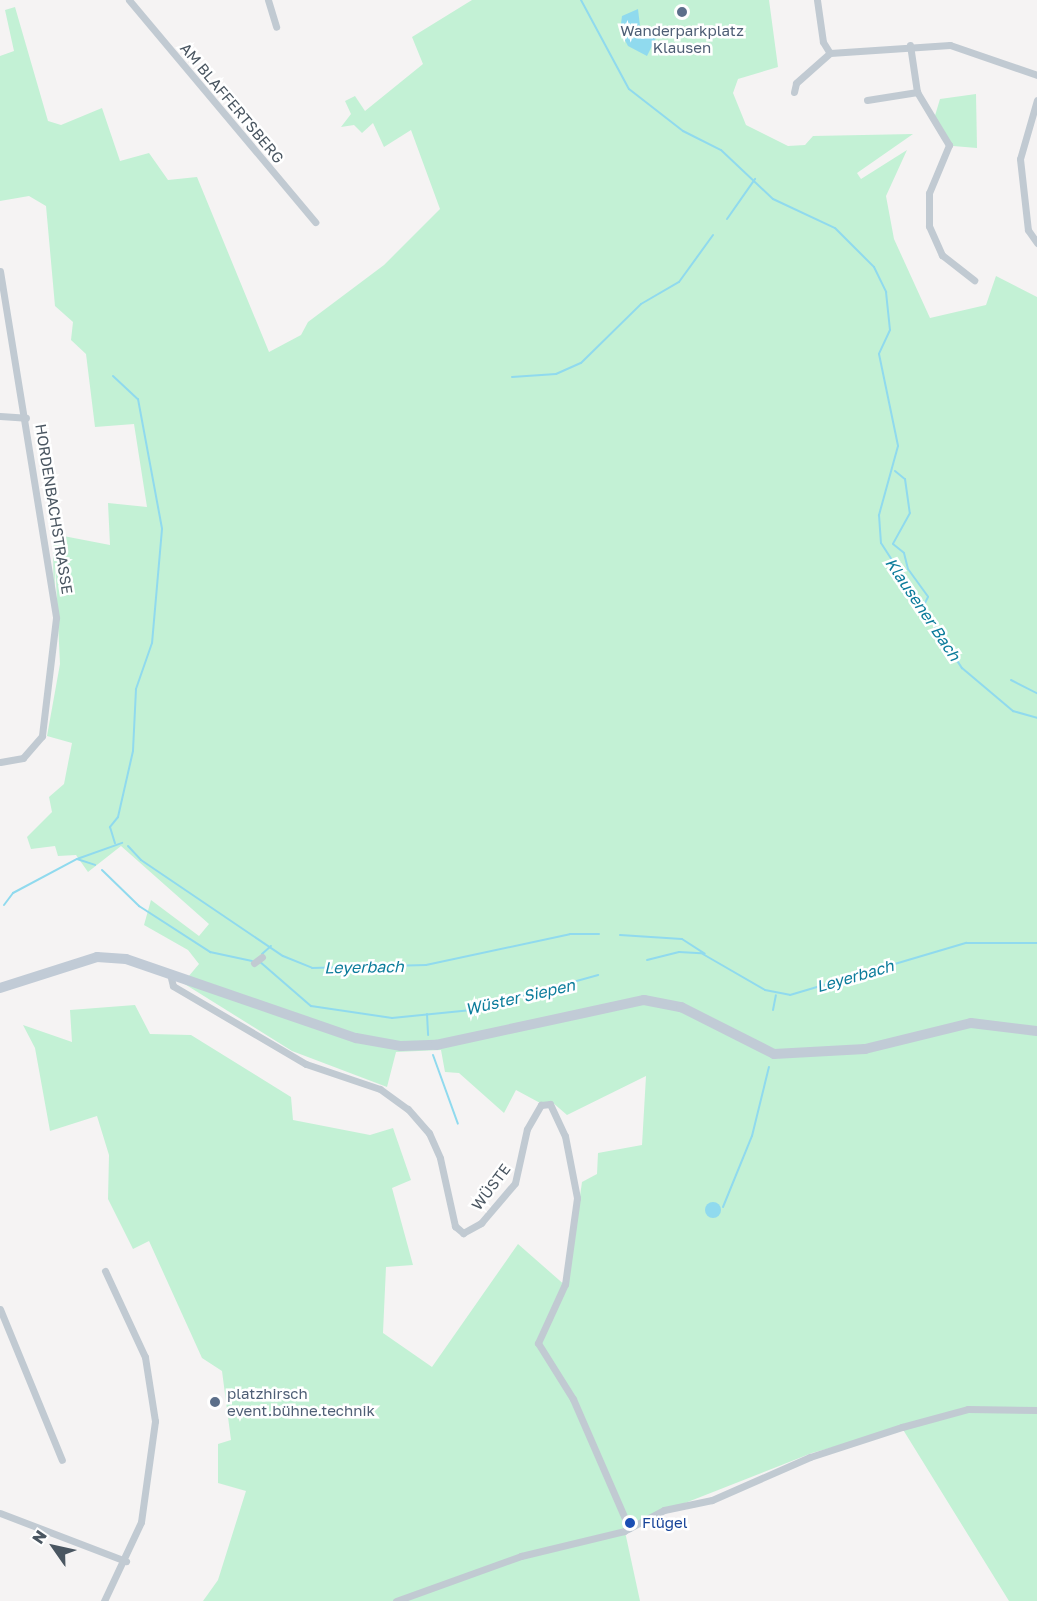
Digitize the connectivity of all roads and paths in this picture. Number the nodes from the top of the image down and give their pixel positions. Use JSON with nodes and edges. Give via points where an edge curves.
{"nodes":[{"id":1,"x":129,"y":0,"type":"edge"},
{"id":2,"x":268,"y":0,"type":"edge"},
{"id":3,"x":817,"y":0,"type":"edge"},
{"id":4,"x":276,"y":27,"type":"dead end"},
{"id":5,"x":910,"y":45,"type":"junction"},
{"id":6,"x":830,"y":53,"type":"junction"},
{"id":7,"x":1037,"y":75,"type":"edge"},
{"id":8,"x":794,"y":92,"type":"dead end"},
{"id":9,"x":918,"y":92,"type":"junction"},
{"id":10,"x":867,"y":100,"type":"dead end"},
{"id":11,"x":1037,"y":100,"type":"edge"},
{"id":12,"x":315,"y":222,"type":"dead end"},
{"id":13,"x":1037,"y":243,"type":"edge"},
{"id":14,"x":0,"y":271,"type":"edge"},
{"id":15,"x":974,"y":280,"type":"dead end"},
{"id":16,"x":0,"y":416,"type":"edge"},
{"id":17,"x":26,"y":418,"type":"junction"},
{"id":18,"x":0,"y":762,"type":"edge"},
{"id":19,"x":262,"y":957,"type":"dead end"},
{"id":20,"x":254,"y":963,"type":"dead end"},
{"id":21,"x":170,"y":974,"type":"junction"},
{"id":22,"x":0,"y":988,"type":"edge"},
{"id":23,"x":1037,"y":1031,"type":"edge"},
{"id":24,"x":105,"y":1271,"type":"dead end"},
{"id":25,"x":0,"y":1309,"type":"edge"},
{"id":26,"x":1037,"y":1410,"type":"edge"},
{"id":27,"x":62,"y":1460,"type":"dead end"},
{"id":28,"x":0,"y":1513,"type":"edge"},
{"id":29,"x":629,"y":1528,"type":"junction"},
{"id":30,"x":126,"y":1561,"type":"junction"},
{"id":31,"x":104,"y":1601,"type":"edge"},
{"id":32,"x":396,"y":1601,"type":"edge"}],
"edges":[{"from":1,"to":12,"type":"street","name":"AM BLAFFERTSBERG"},
{"from":2,"to":4,"type":"street"},
{"from":3,"to":6,"type":"street","via":[[823,42]]},
{"from":5,"to":6,"type":"street"},
{"from":5,"to":7,"type":"street","via":[[961,47]]},
{"from":5,"to":9,"type":"street"},
{"from":6,"to":8,"type":"street","via":[[796,82]]},
{"from":9,"to":10,"type":"street"},
{"from":9,"to":15,"type":"street","via":[[950,149],[929,193],[931,234],[948,262]]},
{"from":11,"to":13,"type":"street","via":[[1020,159],[1028,231]]},
{"from":14,"to":17,"type":"street","name":"HORDENBACHSTRASSE"},
{"from":16,"to":17,"type":"street"},
{"from":17,"to":18,"type":"street","name":"HORDENBACHSTRASSE","via":[[54,576],[54,660],[40,740],[23,758]]},
{"from":19,"to":20,"type":"street"},
{"from":21,"to":22,"type":"main road","via":[[141,963],[97,957]]},
{"from":21,"to":23,"type":"main road","via":[[356,1038],[401,1046],[436,1045],[644,1000],[681,1007],[774,1054],[865,1049],[971,1023]]},
{"from":21,"to":29,"type":"street","name":"WÜSTE","via":[[173,986],[306,1064],[380,1089],[408,1109],[429,1133],[440,1158],[455,1226],[463,1233],[481,1223],[515,1183],[527,1129],[541,1105],[550,1104],[565,1136],[577,1198],[565,1284],[540,1330],[541,1347],[573,1399]]},
{"from":24,"to":30,"type":"street","via":[[133,1325],[154,1391],[149,1483]]},
{"from":25,"to":27,"type":"street"},
{"from":26,"to":29,"type":"street","via":[[968,1409],[902,1427],[810,1457],[712,1500],[663,1509]]},
{"from":28,"to":30,"type":"street"},
{"from":29,"to":32,"type":"street","via":[[521,1556]]},
{"from":30,"to":31,"type":"street"}]}
